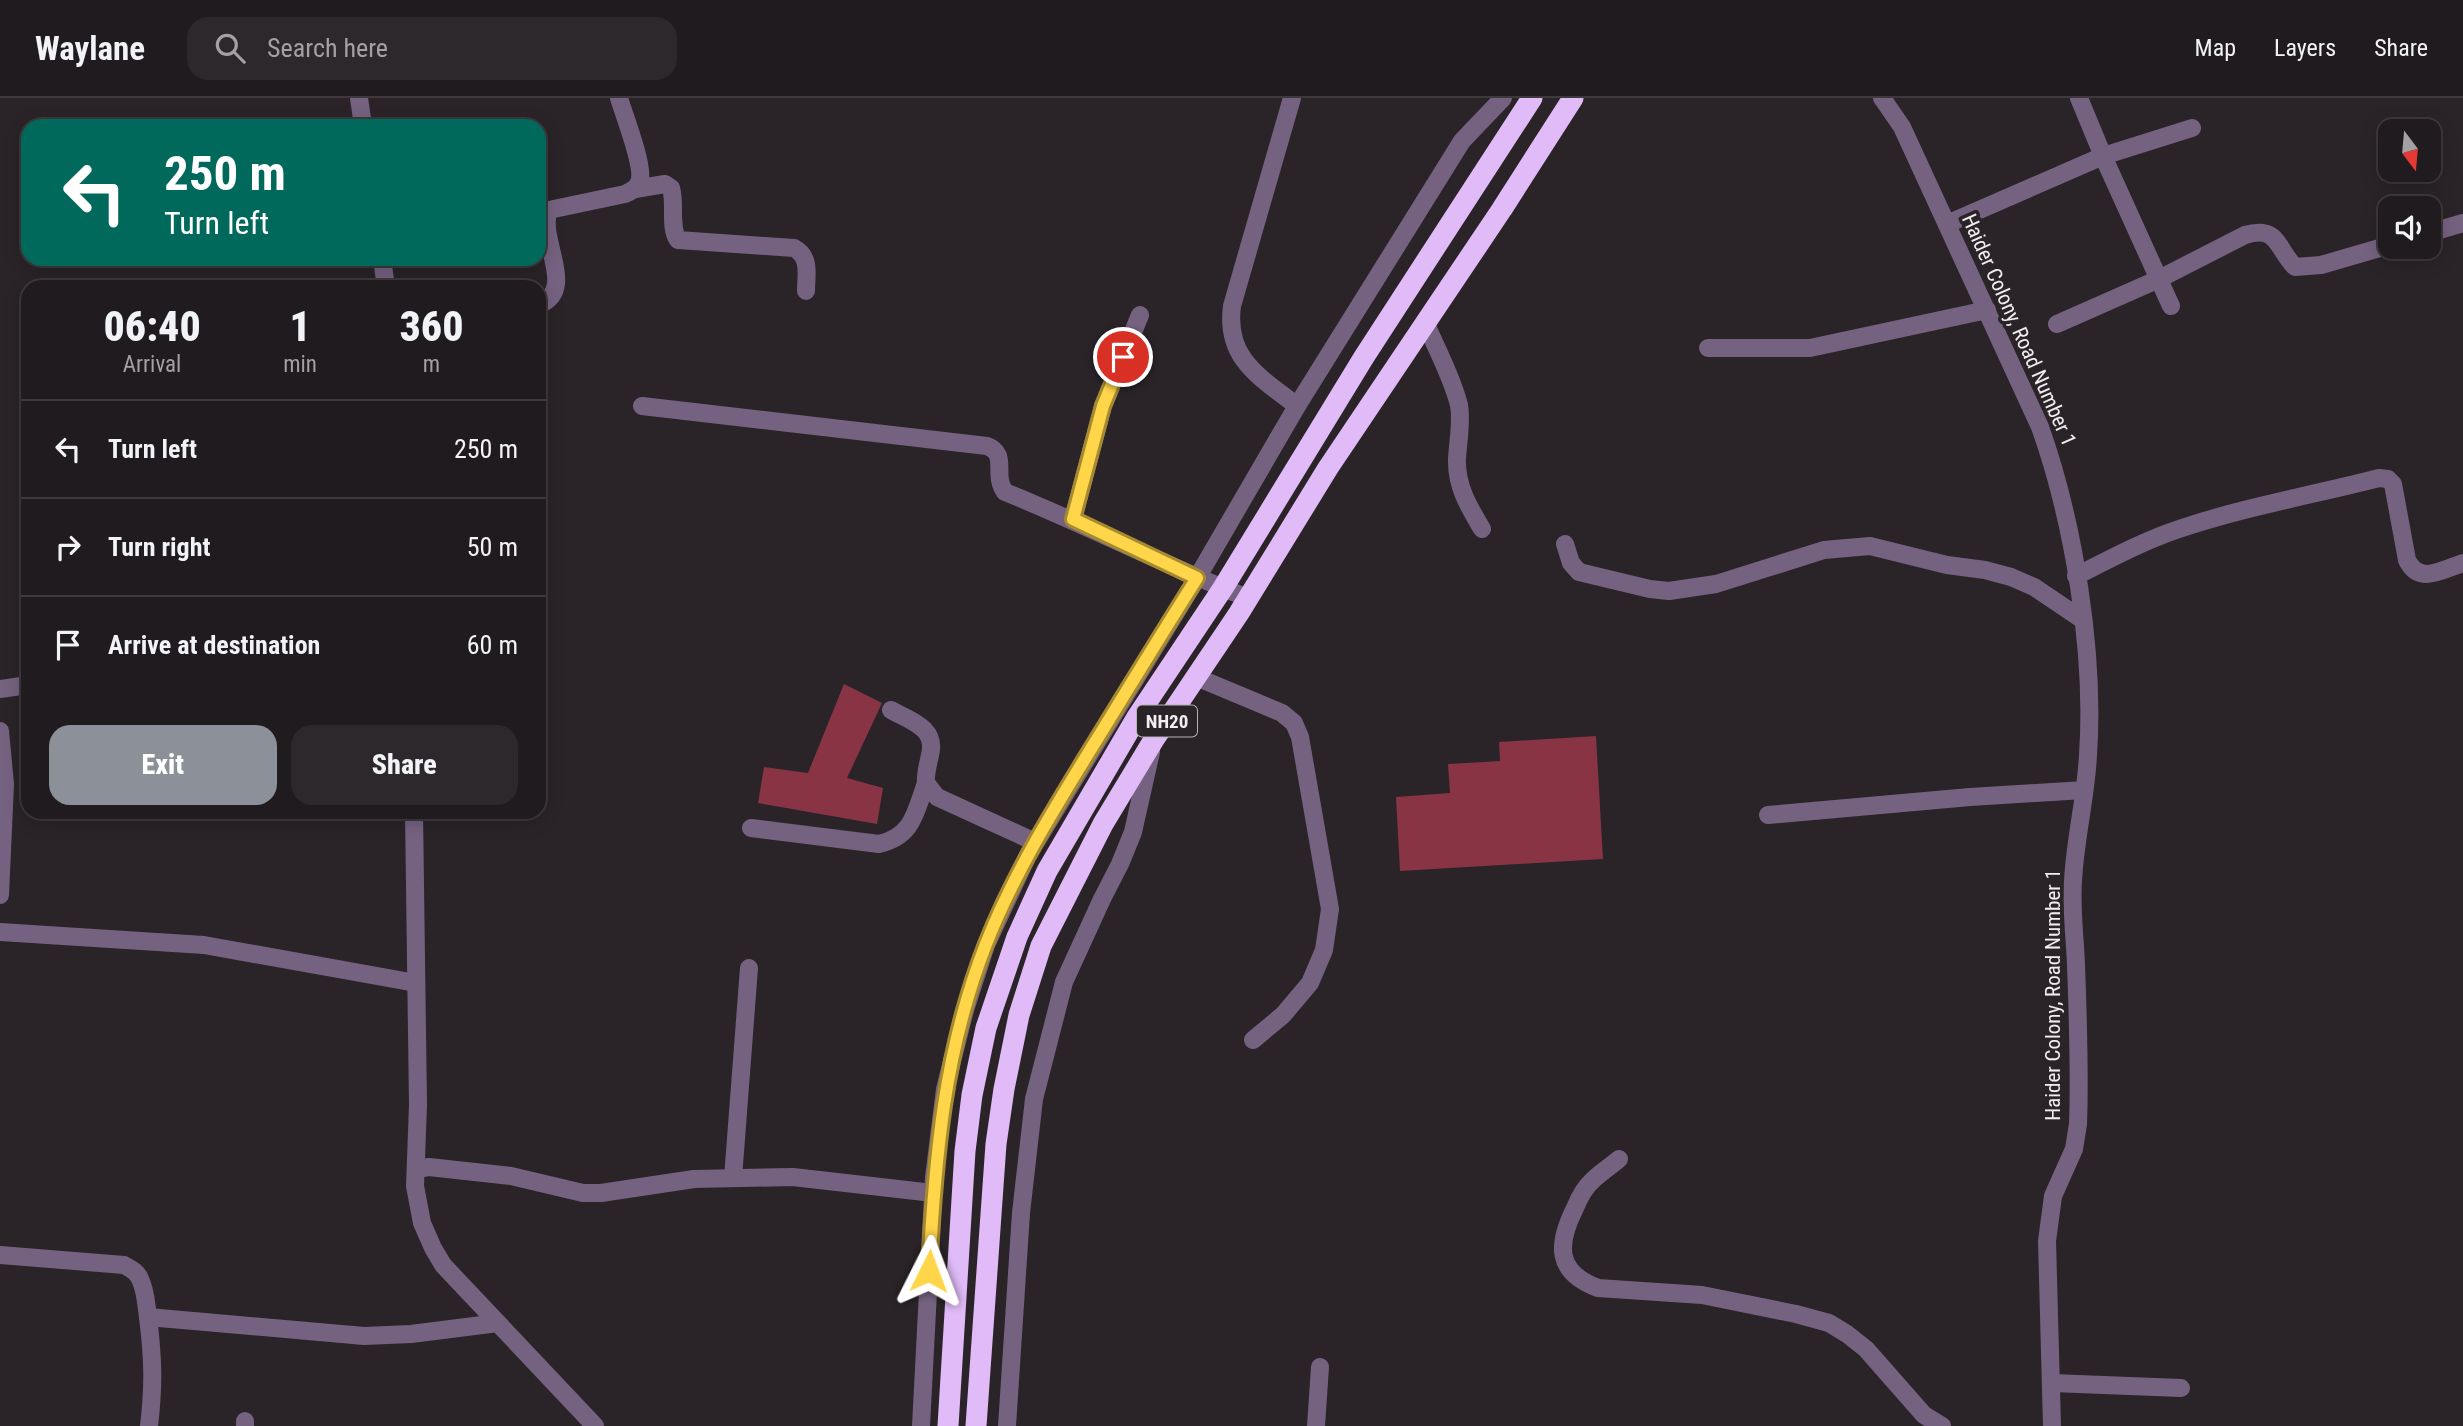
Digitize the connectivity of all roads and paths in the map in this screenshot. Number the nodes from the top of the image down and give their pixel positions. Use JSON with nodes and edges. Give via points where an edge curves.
{"nodes":[{"id":1,"x":359,"y":98,"type":"edge"},
{"id":2,"x":619,"y":98,"type":"edge"},
{"id":3,"x":1292,"y":98,"type":"edge"},
{"id":4,"x":1503,"y":98,"type":"edge"},
{"id":5,"x":1532,"y":98,"type":"edge"},
{"id":6,"x":1573,"y":98,"type":"edge"},
{"id":7,"x":1882,"y":98,"type":"edge"},
{"id":8,"x":2079,"y":98,"type":"edge"},
{"id":9,"x":362,"y":119,"type":"edge"},
{"id":10,"x":2192,"y":128,"type":"dead end"},
{"id":11,"x":2103,"y":156,"type":"junction"},
{"id":12,"x":635,"y":189,"type":"junction"},
{"id":13,"x":546,"y":217,"type":"edge"},
{"id":14,"x":2463,"y":223,"type":"edge"},
{"id":15,"x":1947,"y":224,"type":"junction"},
{"id":16,"x":2441,"y":229,"type":"edge"},
{"id":17,"x":546,"y":231,"type":"edge"},
{"id":18,"x":2378,"y":248,"type":"edge"},
{"id":19,"x":2159,"y":279,"type":"junction"},
{"id":20,"x":806,"y":291,"type":"dead end"},
{"id":21,"x":546,"y":301,"type":"edge"},
{"id":22,"x":2171,"y":306,"type":"dead end"},
{"id":23,"x":1987,"y":310,"type":"junction"},
{"id":24,"x":1140,"y":315,"type":"dead end"},
{"id":25,"x":1426,"y":324,"type":"junction"},
{"id":26,"x":2057,"y":324,"type":"dead end"},
{"id":27,"x":1708,"y":348,"type":"dead end"},
{"id":28,"x":642,"y":405,"type":"dead end"},
{"id":29,"x":1297,"y":406,"type":"junction"},
{"id":30,"x":1073,"y":519,"type":"junction"},
{"id":31,"x":1482,"y":529,"type":"dead end"},
{"id":32,"x":1565,"y":544,"type":"dead end"},
{"id":33,"x":2463,"y":563,"type":"edge"},
{"id":34,"x":2076,"y":576,"type":"junction"},
{"id":35,"x":1197,"y":578,"type":"junction"},
{"id":36,"x":1223,"y":588,"type":"junction"},
{"id":37,"x":1248,"y":598,"type":"junction"},
{"id":38,"x":2083,"y":620,"type":"junction"},
{"id":39,"x":1196,"y":677,"type":"junction"},
{"id":40,"x":21,"y":686,"type":"edge"},
{"id":41,"x":0,"y":689,"type":"edge"},
{"id":42,"x":891,"y":710,"type":"dead end"},
{"id":43,"x":0,"y":731,"type":"edge"},
{"id":44,"x":1153,"y":741,"type":"junction"},
{"id":45,"x":926,"y":783,"type":"junction"},
{"id":46,"x":2084,"y":790,"type":"junction"},
{"id":47,"x":1769,"y":815,"type":"dead end"},
{"id":48,"x":414,"y":819,"type":"edge"},
{"id":49,"x":751,"y":828,"type":"dead end"},
{"id":50,"x":1035,"y":842,"type":"junction"},
{"id":51,"x":0,"y":895,"type":"edge"},
{"id":52,"x":0,"y":932,"type":"edge"},
{"id":53,"x":749,"y":968,"type":"dead end"},
{"id":54,"x":416,"y":983,"type":"junction"},
{"id":55,"x":1253,"y":1040,"type":"dead end"},
{"id":56,"x":1619,"y":1159,"type":"dead end"},
{"id":57,"x":416,"y":1169,"type":"junction"},
{"id":58,"x":733,"y":1178,"type":"junction"},
{"id":59,"x":933,"y":1194,"type":"junction"},
{"id":60,"x":0,"y":1255,"type":"edge"},
{"id":61,"x":148,"y":1317,"type":"junction"},
{"id":62,"x":498,"y":1323,"type":"junction"},
{"id":63,"x":1320,"y":1367,"type":"dead end"},
{"id":64,"x":2052,"y":1383,"type":"junction"},
{"id":65,"x":2181,"y":1388,"type":"dead end"},
{"id":66,"x":149,"y":1426,"type":"edge"},
{"id":67,"x":595,"y":1426,"type":"edge"},
{"id":68,"x":921,"y":1426,"type":"edge"},
{"id":69,"x":948,"y":1426,"type":"edge"},
{"id":70,"x":976,"y":1426,"type":"edge"},
{"id":71,"x":1007,"y":1426,"type":"edge"},
{"id":72,"x":1316,"y":1426,"type":"edge"},
{"id":73,"x":1941,"y":1426,"type":"edge"},
{"id":74,"x":2052,"y":1426,"type":"edge"}],
"edges":[{"from":1,"to":9,"type":"street"},
{"from":2,"to":12,"type":"street","via":[[640,166]]},
{"from":3,"to":29,"type":"street","via":[[1230,325],[1240,357]]},
{"from":4,"to":29,"type":"street","via":[[1462,141]]},
{"from":5,"to":36,"type":"highway","number":"NH20","via":[[1364,357]]},
{"from":6,"to":25,"type":"highway","number":"NH20"},
{"from":7,"to":15,"type":"street","name":"Haider Colony, Road Number 1","via":[[1902,127]]},
{"from":8,"to":11,"type":"street"},
{"from":10,"to":11,"type":"street"},
{"from":11,"to":15,"type":"street"},
{"from":11,"to":19,"type":"street"},
{"from":12,"to":13,"type":"street","via":[[549,210]]},
{"from":12,"to":20,"type":"street","via":[[665,184],[671,188],[678,240],[801,252],[807,262]]},
{"from":14,"to":16,"type":"street"},
{"from":15,"to":23,"type":"street","name":"Haider Colony, Road Number 1"},
{"from":17,"to":21,"type":"street","via":[[557,287]]},
{"from":18,"to":19,"type":"street","via":[[2321,265],[2295,267],[2275,238],[2256,232]]},
{"from":19,"to":22,"type":"street"},
{"from":19,"to":26,"type":"street"},
{"from":23,"to":27,"type":"street","via":[[1810,348]]},
{"from":23,"to":34,"type":"street","name":"Haider Colony, Road Number 1","via":[[2056,472]]},
{"from":24,"to":30,"type":"street","via":[[1103,406]]},
{"from":25,"to":31,"type":"street","via":[[1458,403],[1459,480]]},
{"from":25,"to":37,"type":"highway","number":"NH20","via":[[1328,468]]},
{"from":28,"to":30,"type":"street","via":[[986,446],[999,457],[999,482],[1005,492]]},
{"from":29,"to":35,"type":"street"},
{"from":30,"to":35,"type":"street"},
{"from":32,"to":38,"type":"street","via":[[1579,572],[1669,591],[1716,584],[1824,550],[1870,546],[2011,577]]},
{"from":33,"to":34,"type":"street","via":[[2431,573],[2412,570],[2393,484],[2379,478],[2179,529]]},
{"from":34,"to":38,"type":"street","name":"Haider Colony, Road Number 1"},
{"from":35,"to":36,"type":"street"},
{"from":35,"to":50,"type":"street"},
{"from":36,"to":37,"type":"street"},
{"from":36,"to":69,"type":"highway","number":"NH20","via":[[1137,716],[1047,871],[1017,937],[986,1028],[965,1151]]},
{"from":37,"to":39,"type":"highway","number":"NH20"},
{"from":38,"to":46,"type":"street","name":"Haider Colony, Road Number 1","via":[[2090,702]]},
{"from":39,"to":44,"type":"highway","number":"NH20"},
{"from":39,"to":55,"type":"street","via":[[1271,707],[1294,723],[1331,909],[1324,950],[1310,983],[1283,1015]]},
{"from":40,"to":41,"type":"street"},
{"from":42,"to":45,"type":"street","via":[[929,734],[932,747]]},
{"from":43,"to":51,"type":"street","via":[[5,784]]},
{"from":44,"to":70,"type":"highway","number":"NH20","via":[[1103,824],[1041,946],[1020,1015],[996,1144]]},
{"from":44,"to":71,"type":"street","via":[[1133,832],[1064,982],[1034,1099],[1021,1213]]},
{"from":45,"to":49,"type":"street","via":[[911,822],[894,841],[879,844]]},
{"from":45,"to":50,"type":"street","via":[[937,797]]},
{"from":46,"to":47,"type":"street"},
{"from":46,"to":64,"type":"street","name":"Haider Colony, Road Number 1","via":[[2072,882],[2078,1124],[2074,1149],[2053,1196],[2047,1241]]},
{"from":48,"to":54,"type":"street"},
{"from":50,"to":59,"type":"street","via":[[986,945],[965,1010],[945,1089]]},
{"from":52,"to":54,"type":"street","via":[[204,945]]},
{"from":53,"to":58,"type":"street"},
{"from":54,"to":57,"type":"street"},
{"from":56,"to":73,"type":"street","via":[[1591,1181],[1563,1232],[1565,1262],[1585,1283],[1598,1288],[1702,1295],[1829,1323],[1866,1349],[1924,1415]]},
{"from":57,"to":58,"type":"street","via":[[488,1173],[583,1193]]},
{"from":57,"to":62,"type":"street","via":[[422,1223],[433,1248],[443,1265]]},
{"from":58,"to":59,"type":"street","via":[[793,1177]]},
{"from":59,"to":68,"type":"street"},
{"from":60,"to":61,"type":"street","via":[[124,1265],[140,1277]]},
{"from":61,"to":62,"type":"street","via":[[364,1336],[411,1335]]},
{"from":61,"to":66,"type":"street","via":[[154,1384]]},
{"from":62,"to":67,"type":"street"},
{"from":63,"to":72,"type":"street"},
{"from":64,"to":65,"type":"street"},
{"from":64,"to":74,"type":"street","name":"Haider Colony, Road Number 1"}]}
